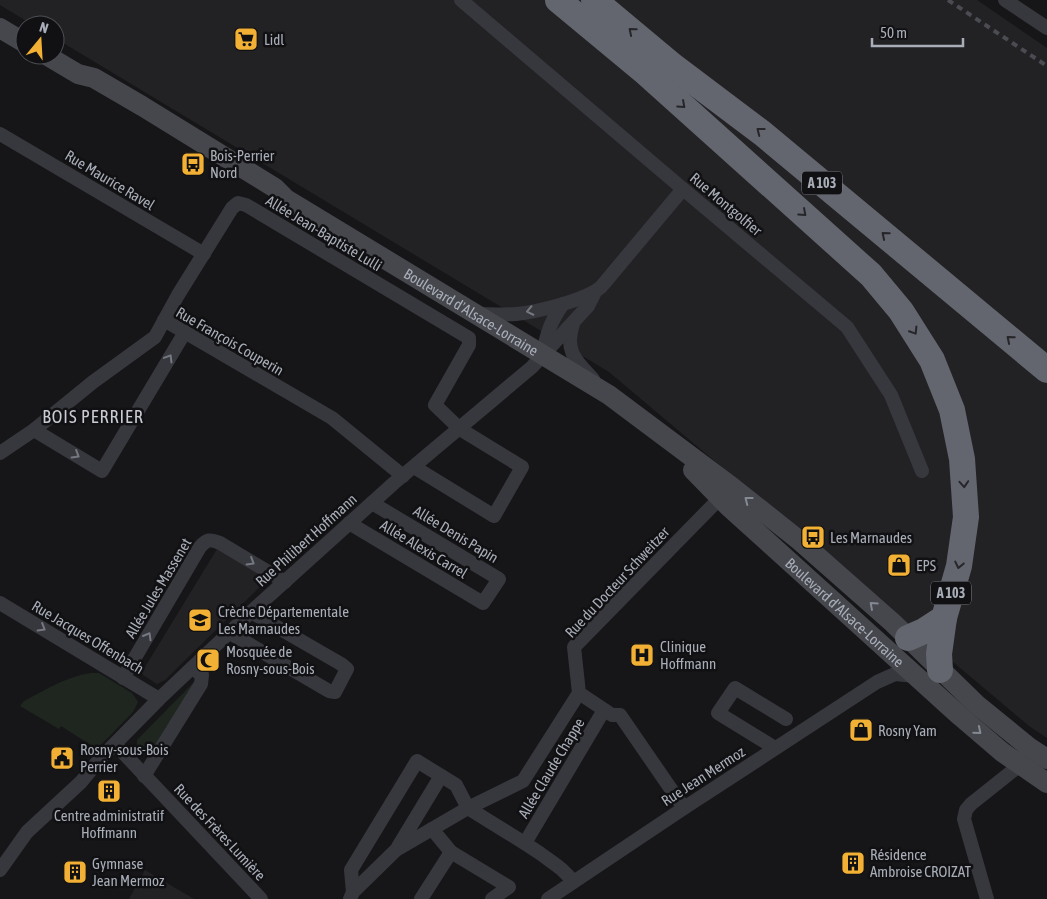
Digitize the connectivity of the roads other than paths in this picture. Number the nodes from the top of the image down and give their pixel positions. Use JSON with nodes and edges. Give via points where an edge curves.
{"nodes":[{"id":1,"x":461,"y":0,"type":"edge"},
{"id":2,"x":558,"y":0,"type":"edge"},
{"id":3,"x":594,"y":0,"type":"edge"},
{"id":4,"x":1005,"y":0,"type":"edge"},
{"id":5,"x":1045,"y":23,"type":"edge"},
{"id":6,"x":0,"y":28,"type":"edge"},
{"id":7,"x":15,"y":37,"type":"edge"},
{"id":8,"x":63,"y":65,"type":"edge"},
{"id":9,"x":78,"y":74,"type":"junction"},
{"id":10,"x":117,"y":105,"type":"junction"},
{"id":11,"x":0,"y":134,"type":"edge"},
{"id":12,"x":193,"y":136,"type":"junction"},
{"id":13,"x":683,"y":189,"type":"junction"},
{"id":14,"x":286,"y":199,"type":"junction"},
{"id":15,"x":204,"y":254,"type":"junction"},
{"id":16,"x":594,"y":294,"type":"junction"},
{"id":17,"x":563,"y":304,"type":"junction"},
{"id":18,"x":476,"y":314,"type":"junction"},
{"id":19,"x":164,"y":320,"type":"junction"},
{"id":20,"x":574,"y":321,"type":"junction"},
{"id":21,"x":185,"y":332,"type":"junction"},
{"id":22,"x":543,"y":354,"type":"junction"},
{"id":23,"x":1047,"y":370,"type":"edge"},
{"id":24,"x":605,"y":392,"type":"junction"},
{"id":25,"x":652,"y":428,"type":"junction"},
{"id":26,"x":460,"y":429,"type":"junction"},
{"id":27,"x":34,"y":430,"type":"junction"},
{"id":28,"x":0,"y":453,"type":"edge"},
{"id":29,"x":922,"y":471,"type":"dead end"},
{"id":30,"x":408,"y":472,"type":"junction"},
{"id":31,"x":720,"y":498,"type":"junction"},
{"id":32,"x":372,"y":503,"type":"junction"},
{"id":33,"x":349,"y":524,"type":"junction"},
{"id":34,"x":285,"y":582,"type":"junction"},
{"id":35,"x":482,"y":602,"type":"joint"},
{"id":36,"x":0,"y":603,"type":"edge"},
{"id":37,"x":250,"y":612,"type":"junction"},
{"id":38,"x":944,"y":618,"type":"junction"},
{"id":39,"x":230,"y":633,"type":"junction"},
{"id":40,"x":899,"y":645,"type":"junction"},
{"id":41,"x":192,"y":668,"type":"junction"},
{"id":42,"x":928,"y":673,"type":"junction"},
{"id":43,"x":123,"y":678,"type":"junction"},
{"id":44,"x":877,"y":682,"type":"junction"},
{"id":45,"x":579,"y":693,"type":"junction"},
{"id":46,"x":159,"y":699,"type":"junction"},
{"id":47,"x":604,"y":710,"type":"junction"},
{"id":48,"x":786,"y":719,"type":"dead end"},
{"id":49,"x":115,"y":744,"type":"junction"},
{"id":50,"x":775,"y":748,"type":"junction"},
{"id":51,"x":1047,"y":759,"type":"edge"},
{"id":52,"x":1020,"y":765,"type":"junction"},
{"id":53,"x":144,"y":776,"type":"junction"},
{"id":54,"x":441,"y":776,"type":"junction"},
{"id":55,"x":1047,"y":783,"type":"edge"},
{"id":56,"x":468,"y":808,"type":"junction"},
{"id":57,"x":684,"y":808,"type":"junction"},
{"id":58,"x":432,"y":829,"type":"junction"},
{"id":59,"x":525,"y":843,"type":"junction"},
{"id":60,"x":396,"y":850,"type":"junction"},
{"id":61,"x":451,"y":852,"type":"junction"},
{"id":62,"x":0,"y":870,"type":"edge"},
{"id":63,"x":573,"y":882,"type":"junction"},
{"id":64,"x":351,"y":895,"type":"edge"},
{"id":65,"x":557,"y":897,"type":"edge"},
{"id":66,"x":261,"y":899,"type":"edge"},
{"id":67,"x":421,"y":899,"type":"edge"},
{"id":68,"x":492,"y":899,"type":"edge"},
{"id":69,"x":987,"y":899,"type":"edge"}],
"edges":[{"from":1,"to":13,"type":"street","name":"Rue Montgolfier"},
{"from":2,"to":38,"type":"highway","number":"A 103","one_way":true,"via":[[646,73],[871,275],[902,311],[932,360],[952,410],[962,459],[966,517],[959,566]]},
{"from":23,"to":3,"type":"highway","number":"A 103","one_way":true,"via":[[762,133],[673,66]]},
{"from":4,"to":5,"type":"street"},
{"from":6,"to":7,"type":"main road"},
{"from":8,"to":9,"type":"main road","name":"Boulevard d'Alsace-Lorraine"},
{"from":9,"to":10,"type":"main road","name":"Boulevard d'Alsace-Lorraine","via":[[87,87]]},
{"from":9,"to":12,"type":"main road","name":"Boulevard d'Alsace-Lorraine","via":[[94,78]]},
{"from":10,"to":12,"type":"main road","via":[[126,104],[180,138]]},
{"from":10,"to":14,"type":"main road","name":"Boulevard d'Alsace-Lorraine","via":[[272,196]]},
{"from":11,"to":15,"type":"street","name":"Rue Maurice Ravel"},
{"from":12,"to":14,"type":"main road","name":"Boulevard d'Alsace-Lorraine","via":[[275,188]]},
{"from":13,"to":16,"type":"street","name":"Rue Philibert Hoffmann"},
{"from":13,"to":29,"type":"street","name":"Rue Montgolfier","via":[[847,327],[891,395]]},
{"from":14,"to":18,"type":"main road","name":"Boulevard d'Alsace-Lorraine"},
{"from":15,"to":19,"type":"street","name":"Allée Jean-Baptiste Lulli"},
{"from":15,"to":26,"type":"street","name":"Allée Jean-Baptiste Lulli","via":[[232,208],[238,203],[246,205],[469,338],[469,345],[435,405]]},
{"from":16,"to":17,"type":"street"},
{"from":16,"to":20,"type":"street","name":"Rue Philibert Hoffmann"},
{"from":17,"to":18,"type":"street","one_way":true,"via":[[519,314]]},
{"from":17,"to":22,"type":"street","via":[[552,318]]},
{"from":18,"to":22,"type":"main road","name":"Boulevard d'Alsace-Lorraine"},
{"from":19,"to":21,"type":"street","name":"Rue François Couperin"},
{"from":19,"to":27,"type":"street","name":"Rue François Couperin","via":[[155,337]]},
{"from":20,"to":22,"type":"street","name":"Rue Philibert Hoffmann"},
{"from":20,"to":24,"type":"street","via":[[570,335],[571,351],[578,364]]},
{"from":27,"to":21,"type":"street","one_way":true,"via":[[102,471]]},
{"from":21,"to":30,"type":"street","name":"Rue François Couperin","via":[[332,418]]},
{"from":22,"to":24,"type":"main road","name":"Boulevard d'Alsace-Lorraine"},
{"from":22,"to":26,"type":"street","name":"Rue Philibert Hoffmann"},
{"from":24,"to":25,"type":"main road","name":"Boulevard d'Alsace-Lorraine"},
{"from":25,"to":31,"type":"main road","name":"Boulevard d'Alsace-Lorraine"},
{"from":40,"to":25,"type":"main road","name":"Boulevard d'Alsace-Lorraine","one_way":true,"via":[[829,565]]},
{"from":26,"to":30,"type":"street","name":"Rue Philibert Hoffmann"},
{"from":26,"to":30,"type":"street","name":"Rue François Couperin","via":[[522,467],[494,516]]},
{"from":27,"to":28,"type":"street","name":"Rue François Couperin"},
{"from":30,"to":32,"type":"street","name":"Rue Philibert Hoffmann"},
{"from":31,"to":40,"type":"main road","name":"Boulevard d'Alsace-Lorraine"},
{"from":31,"to":45,"type":"street","name":"Rue du Docteur Schweitzer","via":[[574,647]]},
{"from":32,"to":33,"type":"street","name":"Rue Philibert Hoffmann"},
{"from":32,"to":35,"type":"street","name":"Allée Denis Papin","via":[[499,579]]},
{"from":33,"to":34,"type":"street","name":"Rue Philibert Hoffmann"},
{"from":33,"to":35,"type":"street","name":"Allée Alexis Carrel"},
{"from":34,"to":37,"type":"street","name":"Rue Philibert Hoffmann"},
{"from":43,"to":34,"type":"street","name":"Allée Jules Massenet","one_way":true,"via":[[205,541],[220,543]]},
{"from":36,"to":43,"type":"street","name":"Rue Jacques Offenbach","one_way":true},
{"from":37,"to":39,"type":"street","name":"Rue Philibert Hoffmann"},
{"from":37,"to":39,"type":"street","via":[[347,669],[335,692]]},
{"from":38,"to":40,"type":"highway"},
{"from":38,"to":42,"type":"highway","number":"A 103","via":[[940,654]]},
{"from":39,"to":41,"type":"street","name":"Rue Philibert Hoffmann"},
{"from":40,"to":42,"type":"main road","name":"Boulevard d'Alsace-Lorraine"},
{"from":40,"to":44,"type":"street"},
{"from":41,"to":46,"type":"street","name":"Rue Philibert Hoffmann"},
{"from":41,"to":53,"type":"street","via":[[202,675],[201,684]]},
{"from":42,"to":44,"type":"street","name":"Rue Jean Mermoz","via":[[895,674]]},
{"from":42,"to":51,"type":"main road","name":"Boulevard d'Alsace-Lorraine"},
{"from":42,"to":52,"type":"main road","one_way":true,"via":[[960,716]]},
{"from":43,"to":46,"type":"street","name":"Rue Jacques Offenbach"},
{"from":44,"to":50,"type":"street","name":"Rue Jean Mermoz"},
{"from":45,"to":47,"type":"street"},
{"from":45,"to":56,"type":"street","via":[[524,781]]},
{"from":46,"to":49,"type":"street","name":"Rue Philibert Hoffmann"},
{"from":47,"to":57,"type":"street","via":[[620,715]]},
{"from":47,"to":59,"type":"street","name":"Allée Claude Chappe"},
{"from":48,"to":50,"type":"street","via":[[735,688],[718,713]]},
{"from":49,"to":53,"type":"street","name":"Rue des Frères Lumière"},
{"from":49,"to":62,"type":"street","name":"Rue Philibert Hoffmann","via":[[28,832]]},
{"from":50,"to":57,"type":"street","name":"Rue Jean Mermoz"},
{"from":52,"to":55,"type":"main road"},
{"from":52,"to":69,"type":"street","via":[[971,804],[964,814]]},
{"from":53,"to":66,"type":"street","name":"Rue des Frères Lumière"},
{"from":54,"to":56,"type":"street","via":[[456,785]]},
{"from":54,"to":60,"type":"street"},
{"from":54,"to":64,"type":"street","via":[[417,762],[351,870]]},
{"from":56,"to":58,"type":"street"},
{"from":56,"to":59,"type":"street"},
{"from":57,"to":63,"type":"street","name":"Rue Jean Mermoz"},
{"from":58,"to":60,"type":"street"},
{"from":58,"to":61,"type":"street"},
{"from":59,"to":63,"type":"street","via":[[566,872]]},
{"from":60,"to":64,"type":"street"},
{"from":61,"to":67,"type":"street"},
{"from":61,"to":68,"type":"street","via":[[509,887]]},
{"from":63,"to":65,"type":"street","name":"Rue Jean Mermoz"}]}
